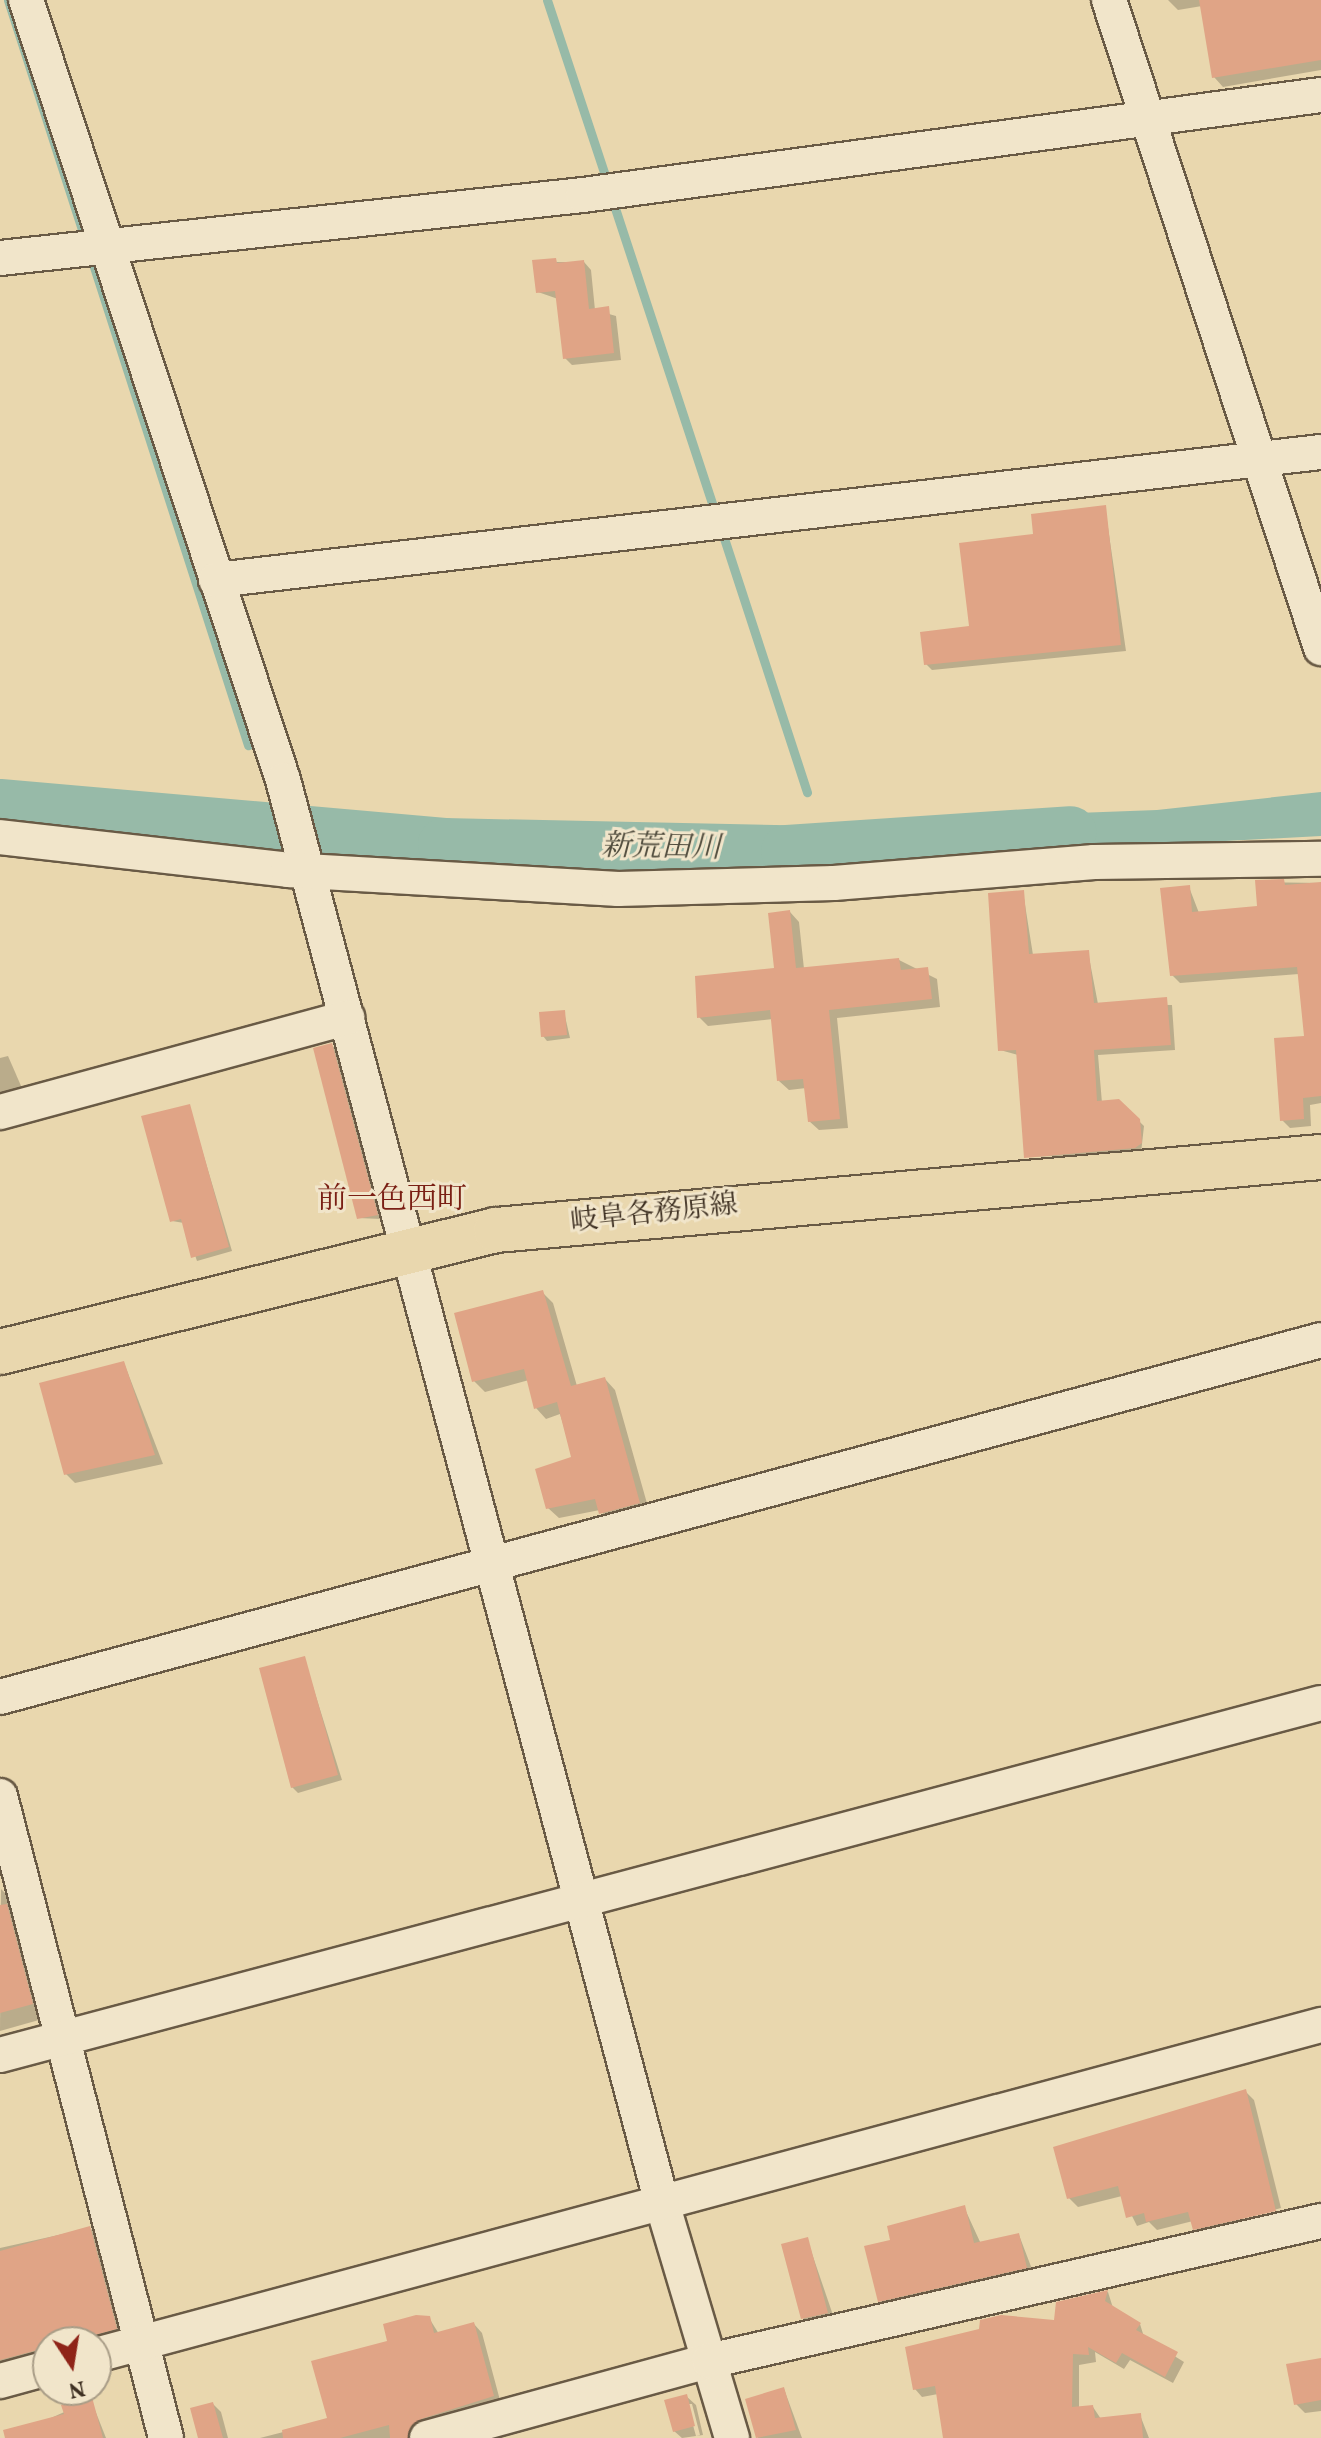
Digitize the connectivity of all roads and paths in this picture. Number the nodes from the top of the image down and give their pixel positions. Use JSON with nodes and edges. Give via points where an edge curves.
{"nodes":[{"id":1,"x":26,"y":0,"type":"edge"},
{"id":2,"x":1109,"y":0,"type":"edge"},
{"id":3,"x":1321,"y":95,"type":"edge"},
{"id":4,"x":1149,"y":122,"type":"junction"},
{"id":5,"x":105,"y":246,"type":"junction"},
{"id":6,"x":0,"y":258,"type":"edge"},
{"id":7,"x":1321,"y":452,"type":"edge"},
{"id":8,"x":1261,"y":462,"type":"junction"},
{"id":9,"x":216,"y":580,"type":"junction"},
{"id":10,"x":1321,"y":648,"type":"edge"},
{"id":11,"x":0,"y":837,"type":"edge"},
{"id":12,"x":1321,"y":859,"type":"edge"},
{"id":13,"x":306,"y":864,"type":"junction"},
{"id":14,"x":347,"y":1018,"type":"junction"},
{"id":15,"x":0,"y":1112,"type":"edge"},
{"id":16,"x":1321,"y":1157,"type":"edge"},
{"id":17,"x":413,"y":1246,"type":"junction"},
{"id":18,"x":1321,"y":1340,"type":"edge"},
{"id":19,"x":0,"y":1352,"type":"edge"},
{"id":20,"x":496,"y":1562,"type":"junction"},
{"id":21,"x":0,"y":1697,"type":"edge"},
{"id":22,"x":1321,"y":1703,"type":"edge"},
{"id":23,"x":0,"y":1796,"type":"edge"},
{"id":24,"x":585,"y":1898,"type":"junction"},
{"id":25,"x":1321,"y":2025,"type":"edge"},
{"id":26,"x":63,"y":2039,"type":"junction"},
{"id":27,"x":0,"y":2055,"type":"edge"},
{"id":28,"x":662,"y":2203,"type":"junction"},
{"id":29,"x":1321,"y":2221,"type":"edge"},
{"id":30,"x":137,"y":2344,"type":"junction"},
{"id":31,"x":112,"y":2351,"type":"edge"},
{"id":32,"x":709,"y":2361,"type":"junction"},
{"id":33,"x":32,"y":2372,"type":"edge"},
{"id":34,"x":0,"y":2381,"type":"edge"},
{"id":35,"x":166,"y":2438,"type":"edge"},
{"id":36,"x":427,"y":2438,"type":"edge"},
{"id":37,"x":732,"y":2438,"type":"edge"}],
"edges":[{"from":1,"to":5,"type":"street"},
{"from":2,"to":4,"type":"street"},
{"from":3,"to":4,"type":"street"},
{"from":4,"to":5,"type":"street","via":[[583,195]]},
{"from":4,"to":8,"type":"street"},
{"from":5,"to":6,"type":"street"},
{"from":5,"to":9,"type":"street"},
{"from":7,"to":8,"type":"street"},
{"from":8,"to":9,"type":"street"},
{"from":8,"to":10,"type":"street"},
{"from":9,"to":13,"type":"street"},
{"from":11,"to":13,"type":"street"},
{"from":12,"to":13,"type":"street","via":[[1094,862],[834,883],[618,889]]},
{"from":13,"to":14,"type":"street"},
{"from":14,"to":15,"type":"street"},
{"from":14,"to":17,"type":"street"},
{"from":16,"to":17,"type":"main road","name":"岐阜各務原線","via":[[866,1192],[496,1230]]},
{"from":17,"to":19,"type":"main road","name":"岐阜各務原線"},
{"from":17,"to":20,"type":"street"},
{"from":18,"to":20,"type":"street"},
{"from":20,"to":21,"type":"street"},
{"from":20,"to":24,"type":"street"},
{"from":22,"to":24,"type":"street"},
{"from":23,"to":26,"type":"street"},
{"from":24,"to":26,"type":"street"},
{"from":24,"to":28,"type":"street"},
{"from":25,"to":28,"type":"street"},
{"from":26,"to":27,"type":"street"},
{"from":26,"to":30,"type":"street"},
{"from":28,"to":30,"type":"street"},
{"from":28,"to":32,"type":"street"},
{"from":29,"to":32,"type":"street"},
{"from":30,"to":31,"type":"street"},
{"from":30,"to":35,"type":"street"},
{"from":32,"to":36,"type":"street"},
{"from":32,"to":37,"type":"street"},
{"from":33,"to":34,"type":"street"}]}
